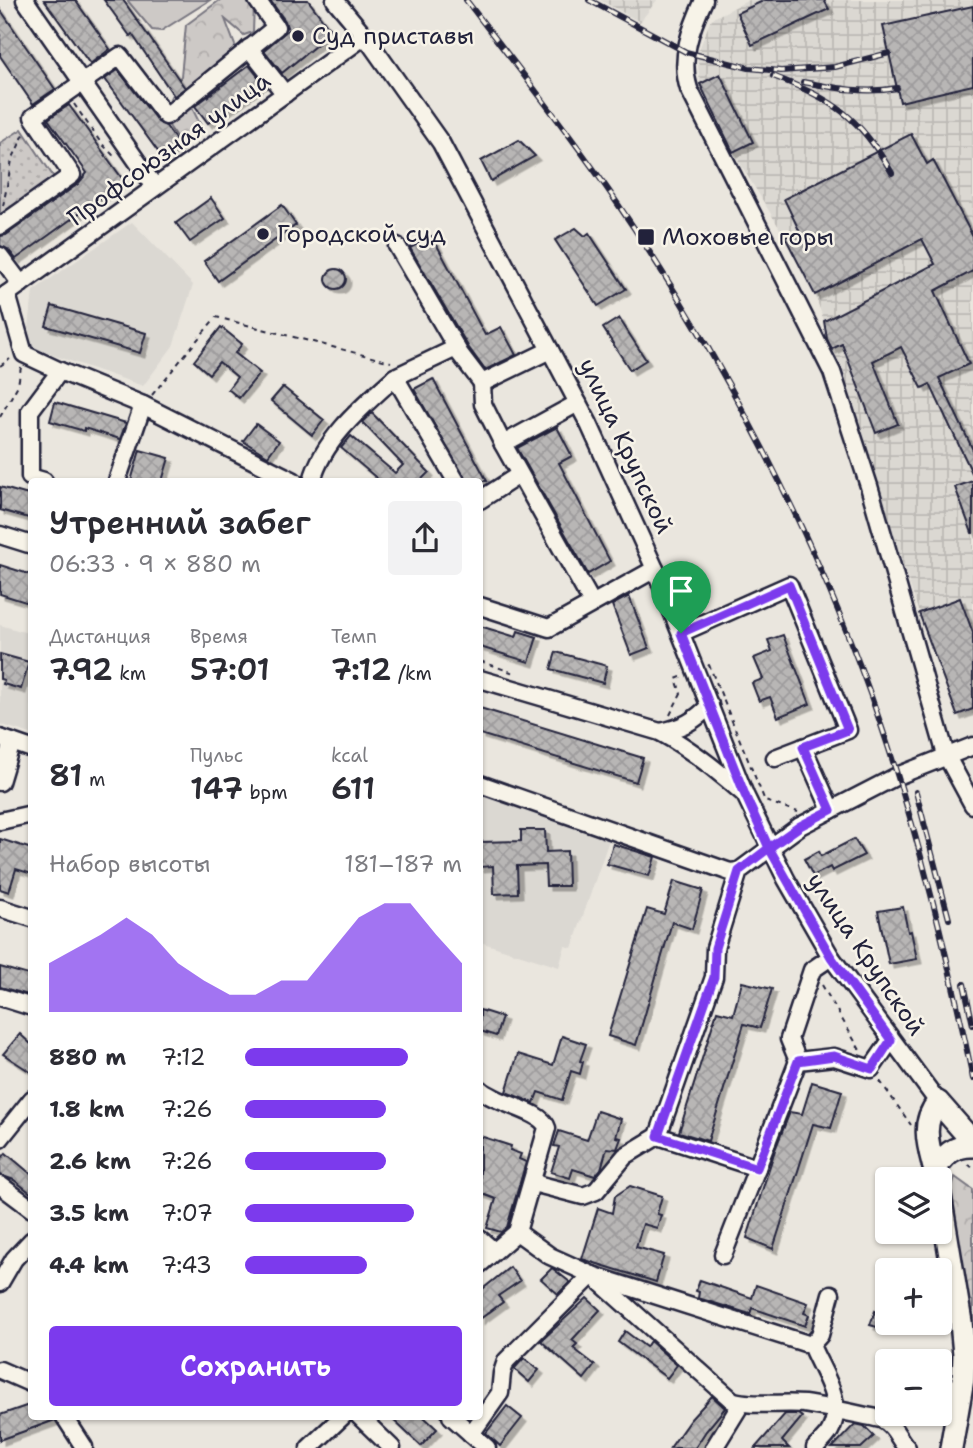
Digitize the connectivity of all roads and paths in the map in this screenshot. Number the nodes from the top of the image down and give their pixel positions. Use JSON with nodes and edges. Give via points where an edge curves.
{"nodes":[{"id":1,"x":26,"y":0,"type":"edge"},
{"id":2,"x":257,"y":0,"type":"edge"},
{"id":3,"x":335,"y":0,"type":"edge"},
{"id":4,"x":704,"y":0,"type":"edge"},
{"id":5,"x":365,"y":36,"type":"junction"},
{"id":6,"x":249,"y":48,"type":"junction"},
{"id":7,"x":82,"y":82,"type":"junction"},
{"id":8,"x":285,"y":94,"type":"junction"},
{"id":9,"x":61,"y":97,"type":"junction"},
{"id":10,"x":36,"y":121,"type":"junction"},
{"id":11,"x":135,"y":157,"type":"junction"},
{"id":12,"x":155,"y":187,"type":"junction"},
{"id":13,"x":1,"y":219,"type":"edge"},
{"id":14,"x":397,"y":246,"type":"dead end"},
{"id":15,"x":0,"y":256,"type":"edge"},
{"id":16,"x":21,"y":284,"type":"junction"},
{"id":17,"x":4,"y":296,"type":"edge"},
{"id":18,"x":456,"y":348,"type":"junction"},
{"id":19,"x":550,"y":350,"type":"junction"},
{"id":20,"x":24,"y":354,"type":"junction"},
{"id":21,"x":412,"y":368,"type":"junction"},
{"id":22,"x":60,"y":372,"type":"junction"},
{"id":23,"x":395,"y":377,"type":"junction"},
{"id":24,"x":482,"y":383,"type":"junction"},
{"id":25,"x":578,"y":403,"type":"junction"},
{"id":26,"x":144,"y":405,"type":"junction"},
{"id":27,"x":0,"y":417,"type":"edge"},
{"id":28,"x":503,"y":444,"type":"junction"},
{"id":29,"x":519,"y":475,"type":"junction"},
{"id":30,"x":34,"y":478,"type":"edge"},
{"id":31,"x":118,"y":478,"type":"edge"},
{"id":32,"x":288,"y":478,"type":"edge"},
{"id":33,"x":314,"y":478,"type":"edge"},
{"id":34,"x":454,"y":478,"type":"edge"},
{"id":35,"x":483,"y":498,"type":"edge"},
{"id":36,"x":0,"y":535,"type":"edge"},
{"id":37,"x":28,"y":544,"type":"edge"},
{"id":38,"x":654,"y":569,"type":"junction"},
{"id":39,"x":592,"y":603,"type":"junction"},
{"id":40,"x":483,"y":607,"type":"edge"},
{"id":41,"x":681,"y":633,"type":"junction"},
{"id":42,"x":483,"y":680,"type":"edge"},
{"id":43,"x":710,"y":705,"type":"junction"},
{"id":44,"x":660,"y":732,"type":"junction"},
{"id":45,"x":6,"y":740,"type":"edge"},
{"id":46,"x":973,"y":746,"type":"edge"},
{"id":47,"x":803,"y":747,"type":"junction"},
{"id":48,"x":28,"y":748,"type":"edge"},
{"id":49,"x":946,"y":755,"type":"junction"},
{"id":50,"x":775,"y":758,"type":"dead end"},
{"id":51,"x":0,"y":782,"type":"edge"},
{"id":52,"x":483,"y":785,"type":"edge"},
{"id":53,"x":745,"y":795,"type":"junction"},
{"id":54,"x":973,"y":805,"type":"edge"},
{"id":55,"x":831,"y":810,"type":"junction"},
{"id":56,"x":28,"y":815,"type":"edge"},
{"id":57,"x":0,"y":821,"type":"edge"},
{"id":58,"x":769,"y":848,"type":"junction"},
{"id":59,"x":739,"y":871,"type":"junction"},
{"id":60,"x":0,"y":908,"type":"edge"},
{"id":61,"x":28,"y":917,"type":"edge"},
{"id":62,"x":831,"y":957,"type":"junction"},
{"id":63,"x":812,"y":970,"type":"junction"},
{"id":64,"x":0,"y":997,"type":"edge"},
{"id":65,"x":28,"y":1006,"type":"edge"},
{"id":66,"x":891,"y":1040,"type":"junction"},
{"id":67,"x":798,"y":1061,"type":"junction"},
{"id":68,"x":872,"y":1069,"type":"junction"},
{"id":69,"x":483,"y":1091,"type":"edge"},
{"id":70,"x":938,"y":1102,"type":"junction"},
{"id":71,"x":28,"y":1104,"type":"edge"},
{"id":72,"x":926,"y":1133,"type":"junction"},
{"id":73,"x":658,"y":1136,"type":"junction"},
{"id":74,"x":0,"y":1139,"type":"edge"},
{"id":75,"x":966,"y":1146,"type":"edge"},
{"id":76,"x":934,"y":1167,"type":"edge"},
{"id":77,"x":939,"y":1167,"type":"edge"},
{"id":78,"x":757,"y":1168,"type":"junction"},
{"id":79,"x":973,"y":1168,"type":"edge"},
{"id":80,"x":533,"y":1183,"type":"junction"},
{"id":81,"x":0,"y":1185,"type":"edge"},
{"id":82,"x":28,"y":1206,"type":"edge"},
{"id":83,"x":517,"y":1232,"type":"junction"},
{"id":84,"x":483,"y":1242,"type":"edge"},
{"id":85,"x":28,"y":1244,"type":"edge"},
{"id":86,"x":948,"y":1244,"type":"edge"},
{"id":87,"x":494,"y":1251,"type":"junction"},
{"id":88,"x":723,"y":1255,"type":"dead end"},
{"id":89,"x":483,"y":1261,"type":"edge"},
{"id":90,"x":592,"y":1275,"type":"junction"},
{"id":91,"x":0,"y":1283,"type":"edge"},
{"id":92,"x":831,"y":1294,"type":"dead end"},
{"id":93,"x":811,"y":1345,"type":"junction"},
{"id":94,"x":0,"y":1370,"type":"edge"},
{"id":95,"x":28,"y":1382,"type":"edge"},
{"id":96,"x":741,"y":1404,"type":"junction"},
{"id":97,"x":835,"y":1410,"type":"junction"},
{"id":98,"x":483,"y":1417,"type":"edge"},
{"id":99,"x":66,"y":1420,"type":"edge"},
{"id":100,"x":339,"y":1420,"type":"edge"},
{"id":101,"x":363,"y":1420,"type":"edge"},
{"id":102,"x":455,"y":1420,"type":"edge"},
{"id":103,"x":481,"y":1420,"type":"edge"},
{"id":104,"x":471,"y":1434,"type":"junction"},
{"id":105,"x":83,"y":1448,"type":"edge"},
{"id":106,"x":309,"y":1448,"type":"edge"},
{"id":107,"x":392,"y":1448,"type":"edge"},
{"id":108,"x":487,"y":1448,"type":"edge"},
{"id":109,"x":714,"y":1448,"type":"edge"},
{"id":110,"x":815,"y":1448,"type":"edge"},
{"id":111,"x":907,"y":1448,"type":"edge"},
{"id":112,"x":951,"y":1448,"type":"edge"}],
"edges":[{"from":1,"to":7,"type":"street"},
{"from":2,"to":6,"type":"street","via":[[276,27]]},
{"from":3,"to":5,"type":"street","name":"улица Крупской"},
{"from":4,"to":49,"type":"street","via":[[686,52],[685,78],[832,372]]},
{"from":5,"to":8,"type":"street","name":"Профсоюзная улица"},
{"from":5,"to":19,"type":"street","name":"улица Крупской","via":[[441,143]]},
{"from":6,"to":7,"type":"street","via":[[166,116],[120,55]]},
{"from":6,"to":8,"type":"street"},
{"from":7,"to":9,"type":"street"},
{"from":7,"to":11,"type":"street"},
{"from":8,"to":12,"type":"street","name":"Профсоюзная улица"},
{"from":9,"to":10,"type":"street","via":[[33,117]]},
{"from":9,"to":11,"type":"path","via":[[73,102],[113,155]]},
{"from":10,"to":13,"type":"path","via":[[22,135],[12,160]]},
{"from":10,"to":13,"type":"street","via":[[72,176]]},
{"from":11,"to":12,"type":"street"},
{"from":12,"to":16,"type":"street","name":"Профсоюзная улица"},
{"from":14,"to":18,"type":"street"},
{"from":15,"to":16,"type":"street"},
{"from":16,"to":17,"type":"street","name":"Профсоюзная улица"},
{"from":17,"to":20,"type":"street"},
{"from":18,"to":21,"type":"street"},
{"from":18,"to":24,"type":"street"},
{"from":19,"to":24,"type":"street"},
{"from":19,"to":25,"type":"street","name":"улица Крупской"},
{"from":20,"to":22,"type":"street"},
{"from":20,"to":27,"type":"path","via":[[18,385]]},
{"from":21,"to":23,"type":"street"},
{"from":21,"to":26,"type":"path","via":[[216,317]]},
{"from":22,"to":26,"type":"street"},
{"from":22,"to":30,"type":"street","via":[[30,411]]},
{"from":23,"to":33,"type":"street","via":[[354,413],[317,466]]},
{"from":23,"to":34,"type":"street"},
{"from":24,"to":28,"type":"street","via":[[483,404]]},
{"from":25,"to":28,"type":"street"},
{"from":25,"to":38,"type":"street","name":"улица Крупской"},
{"from":26,"to":31,"type":"street"},
{"from":26,"to":32,"type":"street"},
{"from":28,"to":29,"type":"street"},
{"from":29,"to":35,"type":"street"},
{"from":29,"to":39,"type":"street"},
{"from":36,"to":37,"type":"street"},
{"from":38,"to":39,"type":"street"},
{"from":38,"to":41,"type":"street","name":"улица Крупской"},
{"from":39,"to":40,"type":"street","via":[[549,628]]},
{"from":41,"to":43,"type":"street","name":"улица Крупской"},
{"from":41,"to":47,"type":"street","via":[[789,585],[848,730]]},
{"from":42,"to":44,"type":"street"},
{"from":43,"to":44,"type":"street","via":[[695,720]]},
{"from":43,"to":53,"type":"street","name":"улица Крупской"},
{"from":44,"to":53,"type":"street","via":[[707,762]]},
{"from":45,"to":48,"type":"street"},
{"from":45,"to":51,"type":"street"},
{"from":46,"to":49,"type":"street"},
{"from":47,"to":50,"type":"street"},
{"from":47,"to":55,"type":"street"},
{"from":49,"to":54,"type":"street"},
{"from":49,"to":55,"type":"street"},
{"from":52,"to":59,"type":"street","via":[[730,872]]},
{"from":53,"to":58,"type":"street","name":"улица Крупской"},
{"from":55,"to":58,"type":"street"},
{"from":56,"to":57,"type":"street"},
{"from":58,"to":59,"type":"street"},
{"from":58,"to":62,"type":"street","name":"улица Крупской"},
{"from":59,"to":73,"type":"street","via":[[715,948],[714,977]]},
{"from":60,"to":61,"type":"street"},
{"from":62,"to":63,"type":"street"},
{"from":62,"to":66,"type":"street","name":"улица Крупской"},
{"from":63,"to":67,"type":"street","via":[[789,1039]]},
{"from":63,"to":68,"type":"path"},
{"from":64,"to":65,"type":"street"},
{"from":66,"to":68,"type":"street"},
{"from":66,"to":70,"type":"street","name":"улица Крупской"},
{"from":67,"to":68,"type":"street","via":[[834,1056]]},
{"from":67,"to":78,"type":"street"},
{"from":68,"to":72,"type":"path","via":[[916,1131]]},
{"from":69,"to":80,"type":"street","via":[[545,1121]]},
{"from":70,"to":72,"type":"main road","via":[[930,1111]]},
{"from":70,"to":75,"type":"main road","name":"улица Крупской"},
{"from":71,"to":74,"type":"street"},
{"from":72,"to":76,"type":"main road"},
{"from":73,"to":78,"type":"street"},
{"from":73,"to":80,"type":"street","via":[[625,1156],[596,1191],[583,1196]]},
{"from":75,"to":77,"type":"main road","via":[[944,1156]]},
{"from":75,"to":79,"type":"path"},
{"from":78,"to":88,"type":"street"},
{"from":80,"to":83,"type":"street"},
{"from":81,"to":82,"type":"street"},
{"from":83,"to":87,"type":"street"},
{"from":83,"to":90,"type":"street","via":[[550,1256]]},
{"from":84,"to":87,"type":"street"},
{"from":85,"to":91,"type":"street"},
{"from":86,"to":112,"type":"main road","via":[[964,1354]]},
{"from":87,"to":89,"type":"street"},
{"from":90,"to":93,"type":"street"},
{"from":90,"to":96,"type":"street"},
{"from":90,"to":98,"type":"street","via":[[506,1361],[500,1393]]},
{"from":92,"to":93,"type":"street","via":[[820,1335]]},
{"from":93,"to":97,"type":"street","via":[[832,1388]]},
{"from":94,"to":95,"type":"street"},
{"from":96,"to":97,"type":"street","via":[[802,1404]]},
{"from":96,"to":109,"type":"street"},
{"from":97,"to":110,"type":"street","via":[[830,1430]]},
{"from":97,"to":111,"type":"street","via":[[890,1423]]},
{"from":99,"to":105,"type":"street"},
{"from":100,"to":106,"type":"street"},
{"from":101,"to":107,"type":"street"},
{"from":102,"to":104,"type":"street"},
{"from":103,"to":104,"type":"street"},
{"from":104,"to":108,"type":"street"}]}
